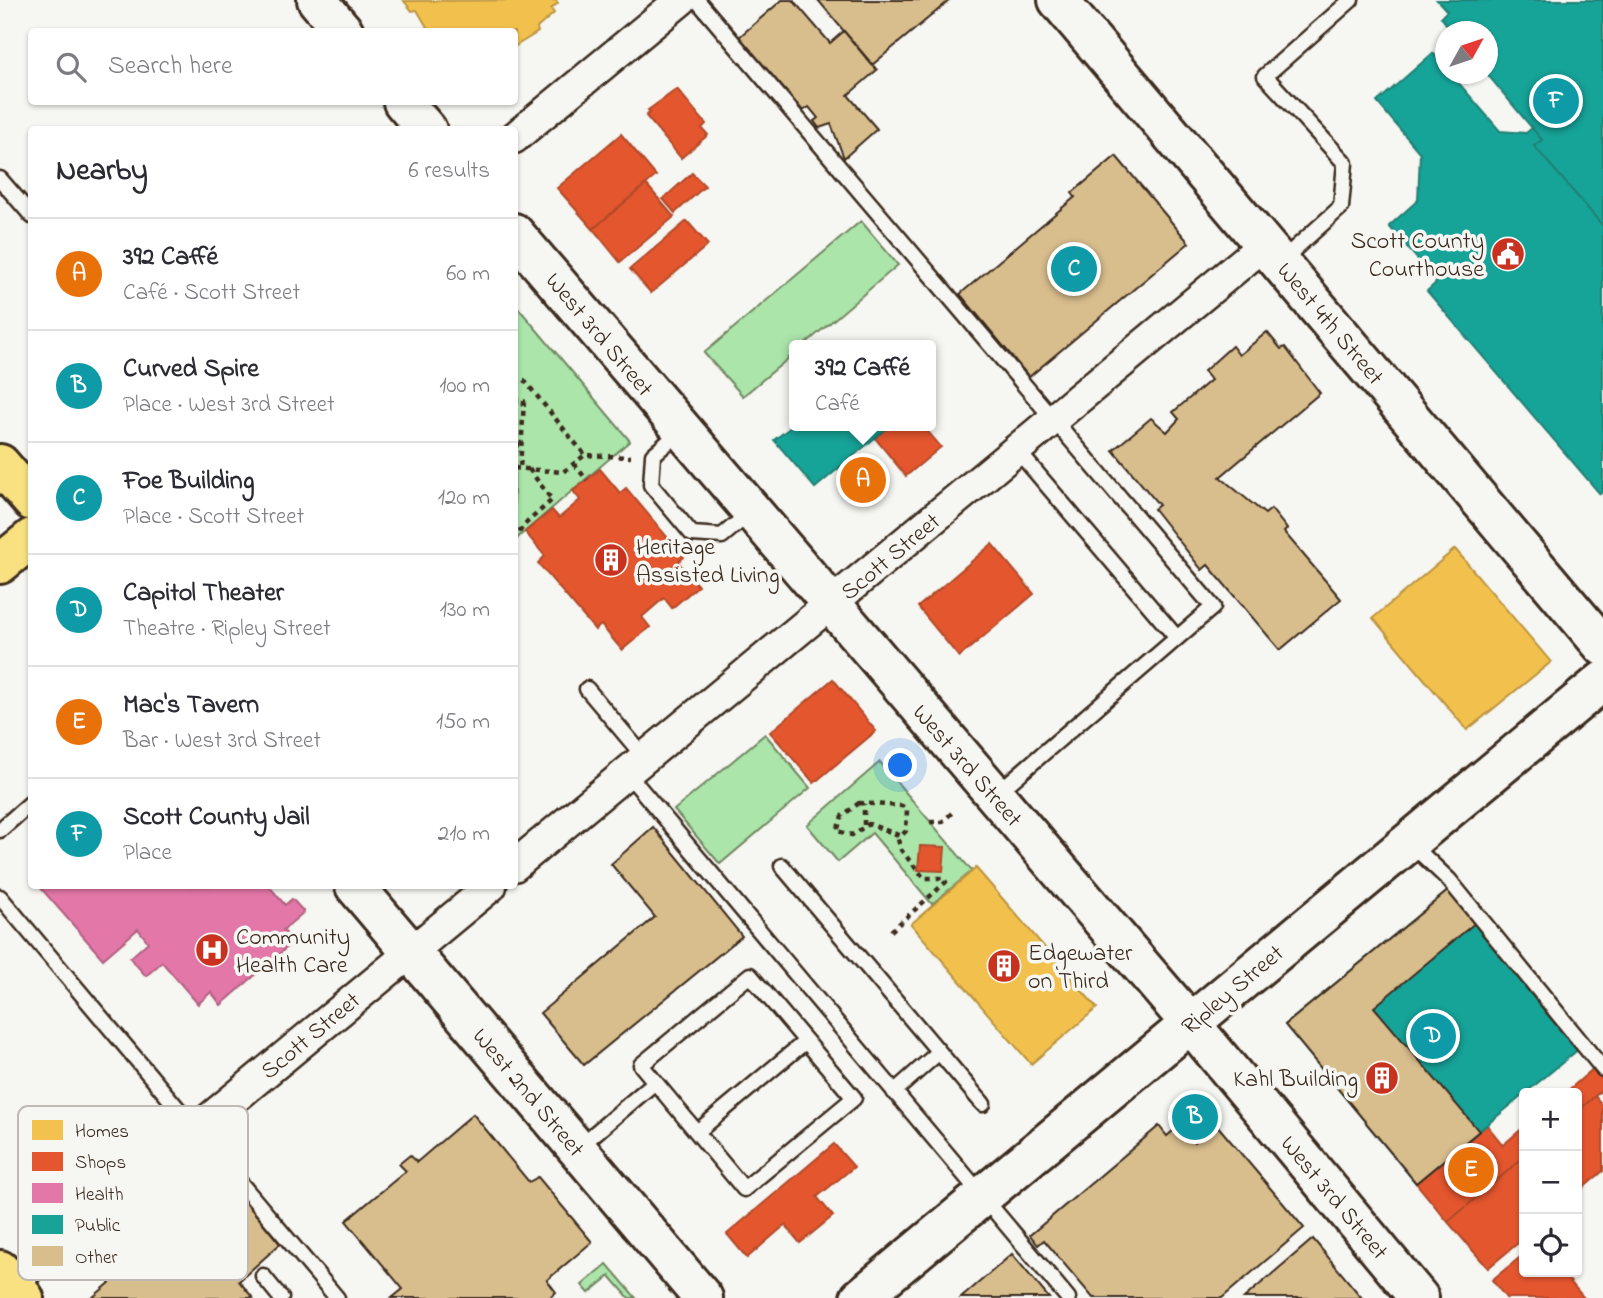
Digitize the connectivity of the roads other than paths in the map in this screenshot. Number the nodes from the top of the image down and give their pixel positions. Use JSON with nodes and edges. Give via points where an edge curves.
{"nodes":[{"id":1,"x":317,"y":0,"type":"edge"},
{"id":2,"x":681,"y":0,"type":"edge"},
{"id":3,"x":697,"y":0,"type":"edge"},
{"id":4,"x":1058,"y":0,"type":"edge"},
{"id":5,"x":1351,"y":0,"type":"edge"},
{"id":6,"x":341,"y":28,"type":"edge"},
{"id":7,"x":406,"y":105,"type":"edge"},
{"id":8,"x":424,"y":126,"type":"edge"},
{"id":9,"x":518,"y":135,"type":"edge"},
{"id":10,"x":0,"y":179,"type":"edge"},
{"id":11,"x":28,"y":211,"type":"edge"},
{"id":12,"x":518,"y":238,"type":"edge"},
{"id":13,"x":1273,"y":253,"type":"junction"},
{"id":14,"x":1053,"y":420,"type":"junction"},
{"id":15,"x":682,"y":430,"type":"junction"},
{"id":16,"x":1017,"y":450,"type":"junction"},
{"id":17,"x":0,"y":464,"type":"edge"},
{"id":18,"x":28,"y":496,"type":"edge"},
{"id":19,"x":751,"y":512,"type":"junction"},
{"id":20,"x":28,"y":541,"type":"edge"},
{"id":21,"x":0,"y":564,"type":"edge"},
{"id":22,"x":830,"y":606,"type":"junction"},
{"id":23,"x":1177,"y":638,"type":"junction"},
{"id":24,"x":1603,"y":646,"type":"edge"},
{"id":25,"x":1603,"y":681,"type":"edge"},
{"id":26,"x":587,"y":689,"type":"dead end"},
{"id":27,"x":636,"y":766,"type":"junction"},
{"id":28,"x":994,"y":796,"type":"junction"},
{"id":29,"x":28,"y":806,"type":"edge"},
{"id":30,"x":0,"y":830,"type":"edge"},
{"id":31,"x":1409,"y":842,"type":"junction"},
{"id":32,"x":518,"y":863,"type":"edge"},
{"id":33,"x":782,"y":866,"type":"dead end"},
{"id":34,"x":358,"y":889,"type":"edge"},
{"id":35,"x":487,"y":889,"type":"edge"},
{"id":36,"x":0,"y":897,"type":"edge"},
{"id":37,"x":411,"y":952,"type":"junction"},
{"id":38,"x":1191,"y":1024,"type":"junction"},
{"id":39,"x":806,"y":1041,"type":"junction"},
{"id":40,"x":939,"y":1052,"type":"junction"},
{"id":41,"x":1603,"y":1069,"type":"edge"},
{"id":42,"x":655,"y":1082,"type":"junction"},
{"id":43,"x":894,"y":1092,"type":"junction"},
{"id":44,"x":983,"y":1104,"type":"dead end"},
{"id":45,"x":176,"y":1106,"type":"edge"},
{"id":46,"x":225,"y":1106,"type":"edge"},
{"id":47,"x":697,"y":1132,"type":"junction"},
{"id":48,"x":577,"y":1149,"type":"junction"},
{"id":49,"x":248,"y":1192,"type":"edge"},
{"id":50,"x":982,"y":1197,"type":"junction"},
{"id":51,"x":263,"y":1276,"type":"dead end"},
{"id":52,"x":281,"y":1298,"type":"edge"},
{"id":53,"x":337,"y":1298,"type":"edge"},
{"id":54,"x":703,"y":1298,"type":"edge"},
{"id":55,"x":860,"y":1298,"type":"edge"},
{"id":56,"x":1068,"y":1298,"type":"edge"},
{"id":57,"x":1419,"y":1298,"type":"edge"}],
"edges":[{"from":1,"to":6,"type":"street"},
{"from":2,"to":9,"type":"street"},
{"from":3,"to":14,"type":"lane"},
{"from":4,"to":13,"type":"street","name":"West 4th Street"},
{"from":5,"to":13,"type":"lane","via":[[1265,76],[1345,163],[1341,207]]},
{"from":7,"to":8,"type":"street"},
{"from":10,"to":11,"type":"lane"},
{"from":12,"to":15,"type":"street","name":"West 3rd Street"},
{"from":13,"to":14,"type":"street","name":"Scott Street"},
{"from":13,"to":24,"type":"street","name":"West 4th Street"},
{"from":14,"to":16,"type":"street","name":"Scott Street"},
{"from":14,"to":23,"type":"lane","via":[[1213,607]]},
{"from":15,"to":19,"type":"street","name":"West 3rd Street"},
{"from":15,"to":19,"type":"lane","via":[[653,458],[651,485],[691,534],[722,537]]},
{"from":16,"to":22,"type":"street","name":"Scott Street"},
{"from":16,"to":23,"type":"lane"},
{"from":17,"to":18,"type":"highway"},
{"from":19,"to":22,"type":"street","name":"West 3rd Street"},
{"from":20,"to":21,"type":"highway"},
{"from":22,"to":27,"type":"street","name":"Scott Street"},
{"from":22,"to":28,"type":"street","name":"West 3rd Street"},
{"from":23,"to":28,"type":"lane"},
{"from":25,"to":31,"type":"street","name":"Ripley Street"},
{"from":26,"to":27,"type":"lane"},
{"from":27,"to":32,"type":"street","name":"Scott Street"},
{"from":27,"to":43,"type":"lane"},
{"from":28,"to":38,"type":"street","name":"West 3rd Street"},
{"from":29,"to":30,"type":"lane"},
{"from":31,"to":38,"type":"street","name":"Ripley Street"},
{"from":31,"to":41,"type":"lane","via":[[1449,880]]},
{"from":33,"to":40,"type":"lane"},
{"from":34,"to":37,"type":"street","name":"West 2nd Street"},
{"from":35,"to":37,"type":"street","name":"Scott Street"},
{"from":36,"to":45,"type":"lane"},
{"from":37,"to":46,"type":"street","name":"Scott Street"},
{"from":37,"to":48,"type":"street","name":"West 2nd Street"},
{"from":38,"to":50,"type":"street","name":"Ripley Street"},
{"from":38,"to":57,"type":"street","name":"West 3rd Street"},
{"from":39,"to":42,"type":"lane","via":[[750,975],[641,1065]]},
{"from":39,"to":47,"type":"lane"},
{"from":39,"to":47,"type":"lane","via":[[854,1098],[744,1189]]},
{"from":40,"to":43,"type":"lane"},
{"from":40,"to":44,"type":"lane"},
{"from":42,"to":47,"type":"lane"},
{"from":42,"to":48,"type":"lane"},
{"from":43,"to":50,"type":"lane"},
{"from":48,"to":54,"type":"street","name":"West 2nd Street"},
{"from":49,"to":53,"type":"lane"},
{"from":50,"to":55,"type":"street","name":"Ripley Street"},
{"from":50,"to":56,"type":"lane"},
{"from":51,"to":52,"type":"lane"}]}
